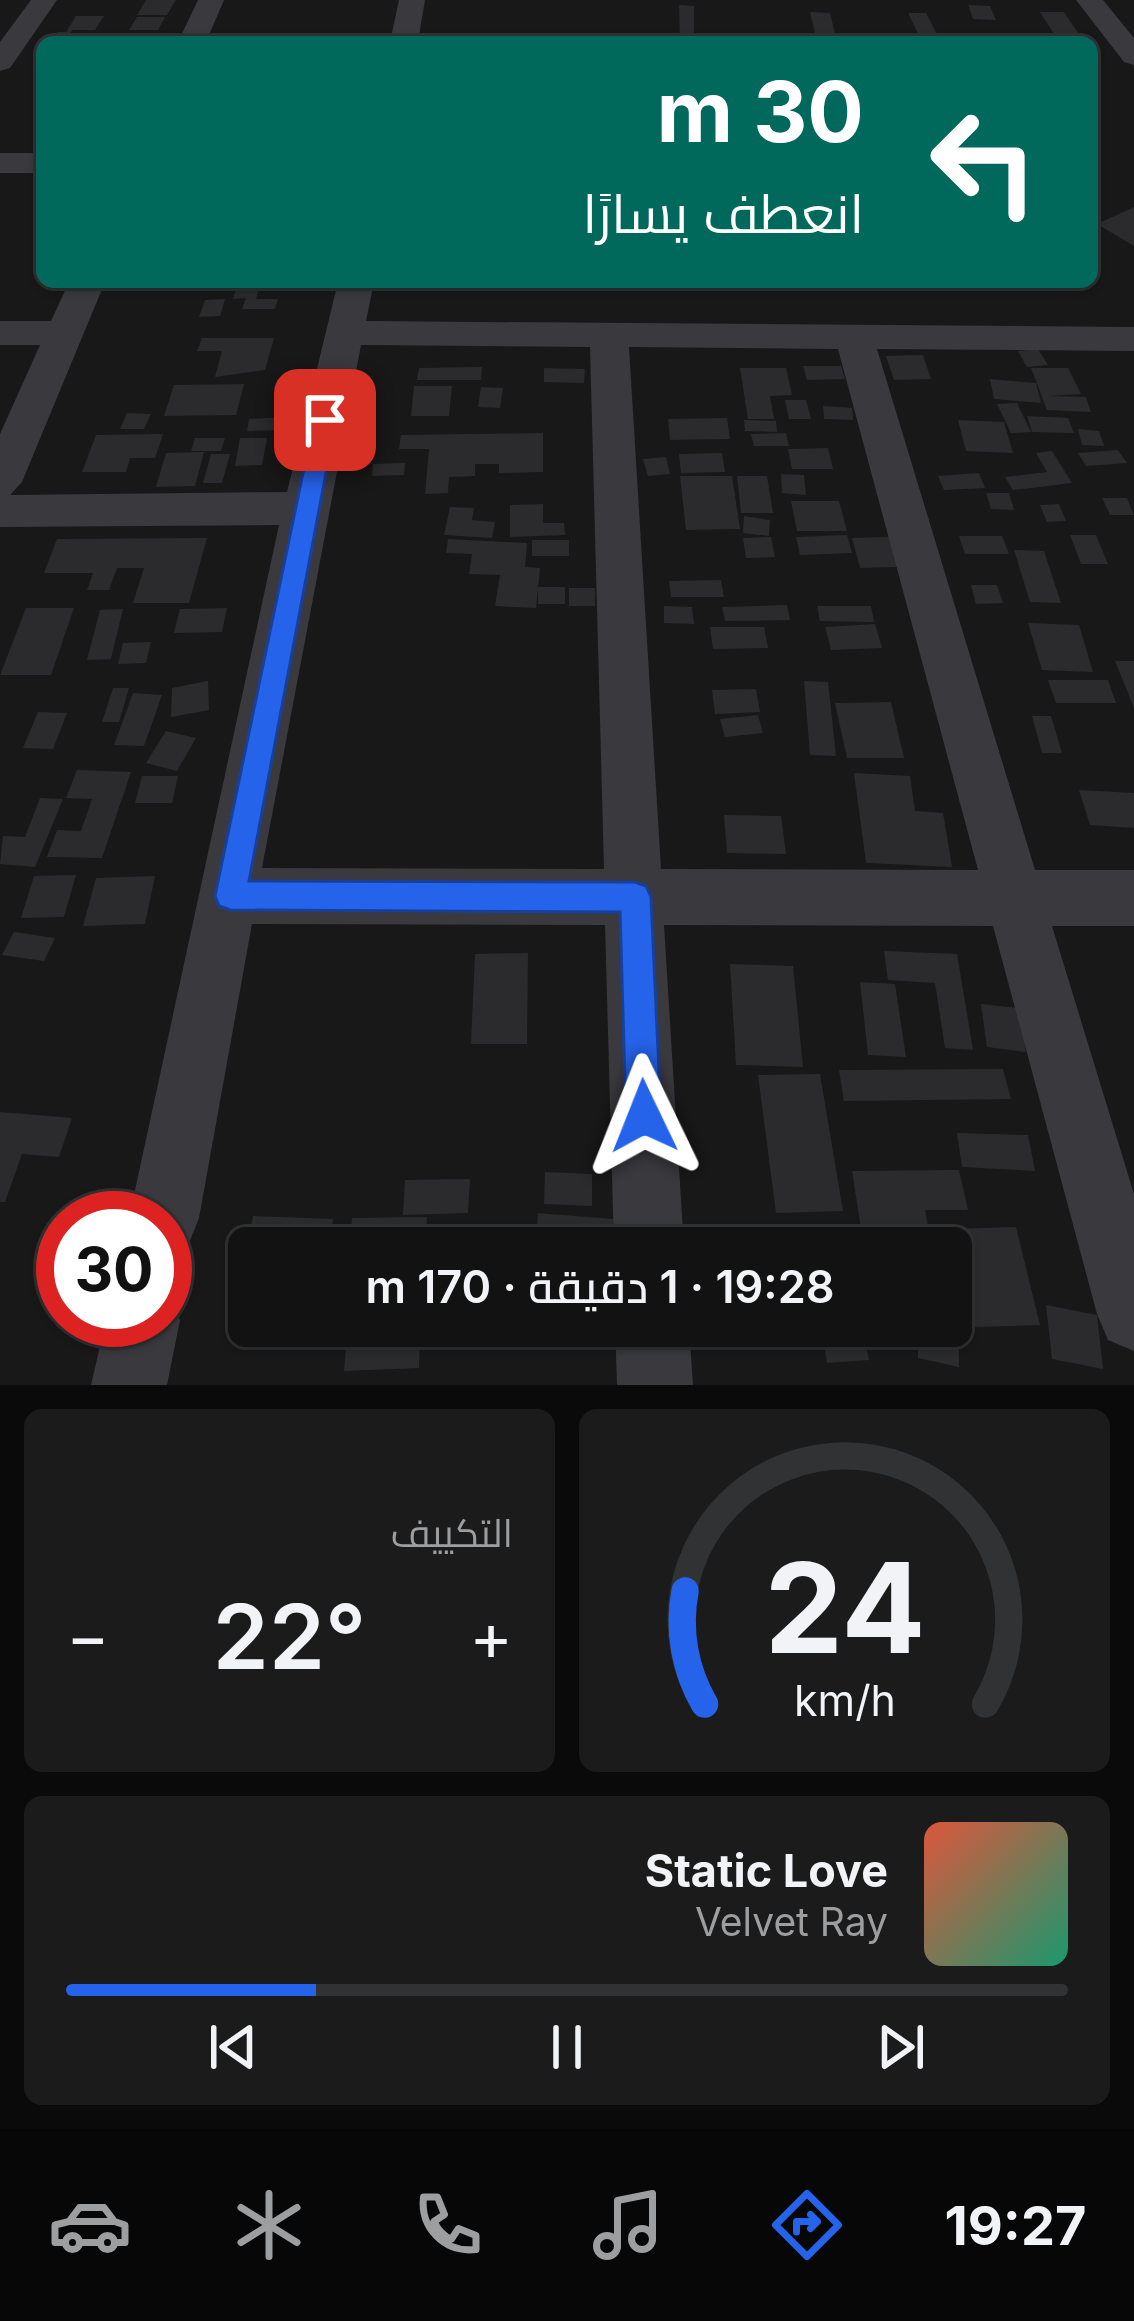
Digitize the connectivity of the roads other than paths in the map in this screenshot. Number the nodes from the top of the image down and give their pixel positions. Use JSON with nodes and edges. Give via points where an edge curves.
{"nodes":[{"id":1,"x":44,"y":0,"type":"edge"},
{"id":2,"x":211,"y":0,"type":"edge"},
{"id":3,"x":412,"y":0,"type":"edge"},
{"id":4,"x":1089,"y":0,"type":"edge"},
{"id":5,"x":195,"y":36,"type":"edge"},
{"id":6,"x":405,"y":36,"type":"edge"},
{"id":7,"x":1134,"y":56,"type":"edge"},
{"id":8,"x":0,"y":62,"type":"edge"},
{"id":9,"x":0,"y":163,"type":"edge"},
{"id":10,"x":36,"y":163,"type":"edge"},
{"id":11,"x":84,"y":288,"type":"edge"},
{"id":12,"x":351,"y":307,"type":"edge"},
{"id":13,"x":65,"y":333,"type":"junction"},
{"id":14,"x":0,"y":334,"type":"edge"},
{"id":15,"x":608,"y":336,"type":"junction"},
{"id":16,"x":854,"y":338,"type":"junction"},
{"id":17,"x":1123,"y":339,"type":"edge"},
{"id":18,"x":1134,"y":381,"type":"edge"},
{"id":19,"x":0,"y":482,"type":"edge"},
{"id":20,"x":305,"y":508,"type":"junction"},
{"id":21,"x":0,"y":511,"type":"edge"},
{"id":22,"x":230,"y":896,"type":"junction"},
{"id":23,"x":635,"y":897,"type":"junction"},
{"id":24,"x":1134,"y":898,"type":"edge"},
{"id":25,"x":1011,"y":899,"type":"junction"},
{"id":26,"x":170,"y":1191,"type":"edge"},
{"id":27,"x":648,"y":1227,"type":"edge"},
{"id":28,"x":1134,"y":1314,"type":"edge"},
{"id":29,"x":137,"y":1347,"type":"edge"},
{"id":30,"x":653,"y":1347,"type":"edge"},
{"id":31,"x":129,"y":1385,"type":"edge"},
{"id":32,"x":655,"y":1385,"type":"edge"}],
"edges":[{"from":1,"to":8,"type":"street"},
{"from":2,"to":5,"type":"street"},
{"from":3,"to":6,"type":"street"},
{"from":4,"to":7,"type":"street"},
{"from":9,"to":10,"type":"street"},
{"from":11,"to":13,"type":"street"},
{"from":12,"to":15,"type":"street"},
{"from":12,"to":20,"type":"street"},
{"from":13,"to":14,"type":"street"},
{"from":13,"to":19,"type":"street"},
{"from":15,"to":16,"type":"street"},
{"from":15,"to":23,"type":"street"},
{"from":16,"to":17,"type":"street"},
{"from":16,"to":25,"type":"street"},
{"from":17,"to":18,"type":"street"},
{"from":20,"to":21,"type":"street"},
{"from":20,"to":22,"type":"street"},
{"from":22,"to":23,"type":"street"},
{"from":22,"to":26,"type":"street"},
{"from":23,"to":25,"type":"street"},
{"from":23,"to":27,"type":"street"},
{"from":24,"to":25,"type":"street"},
{"from":25,"to":28,"type":"street"},
{"from":29,"to":31,"type":"street"},
{"from":30,"to":32,"type":"street"}]}
